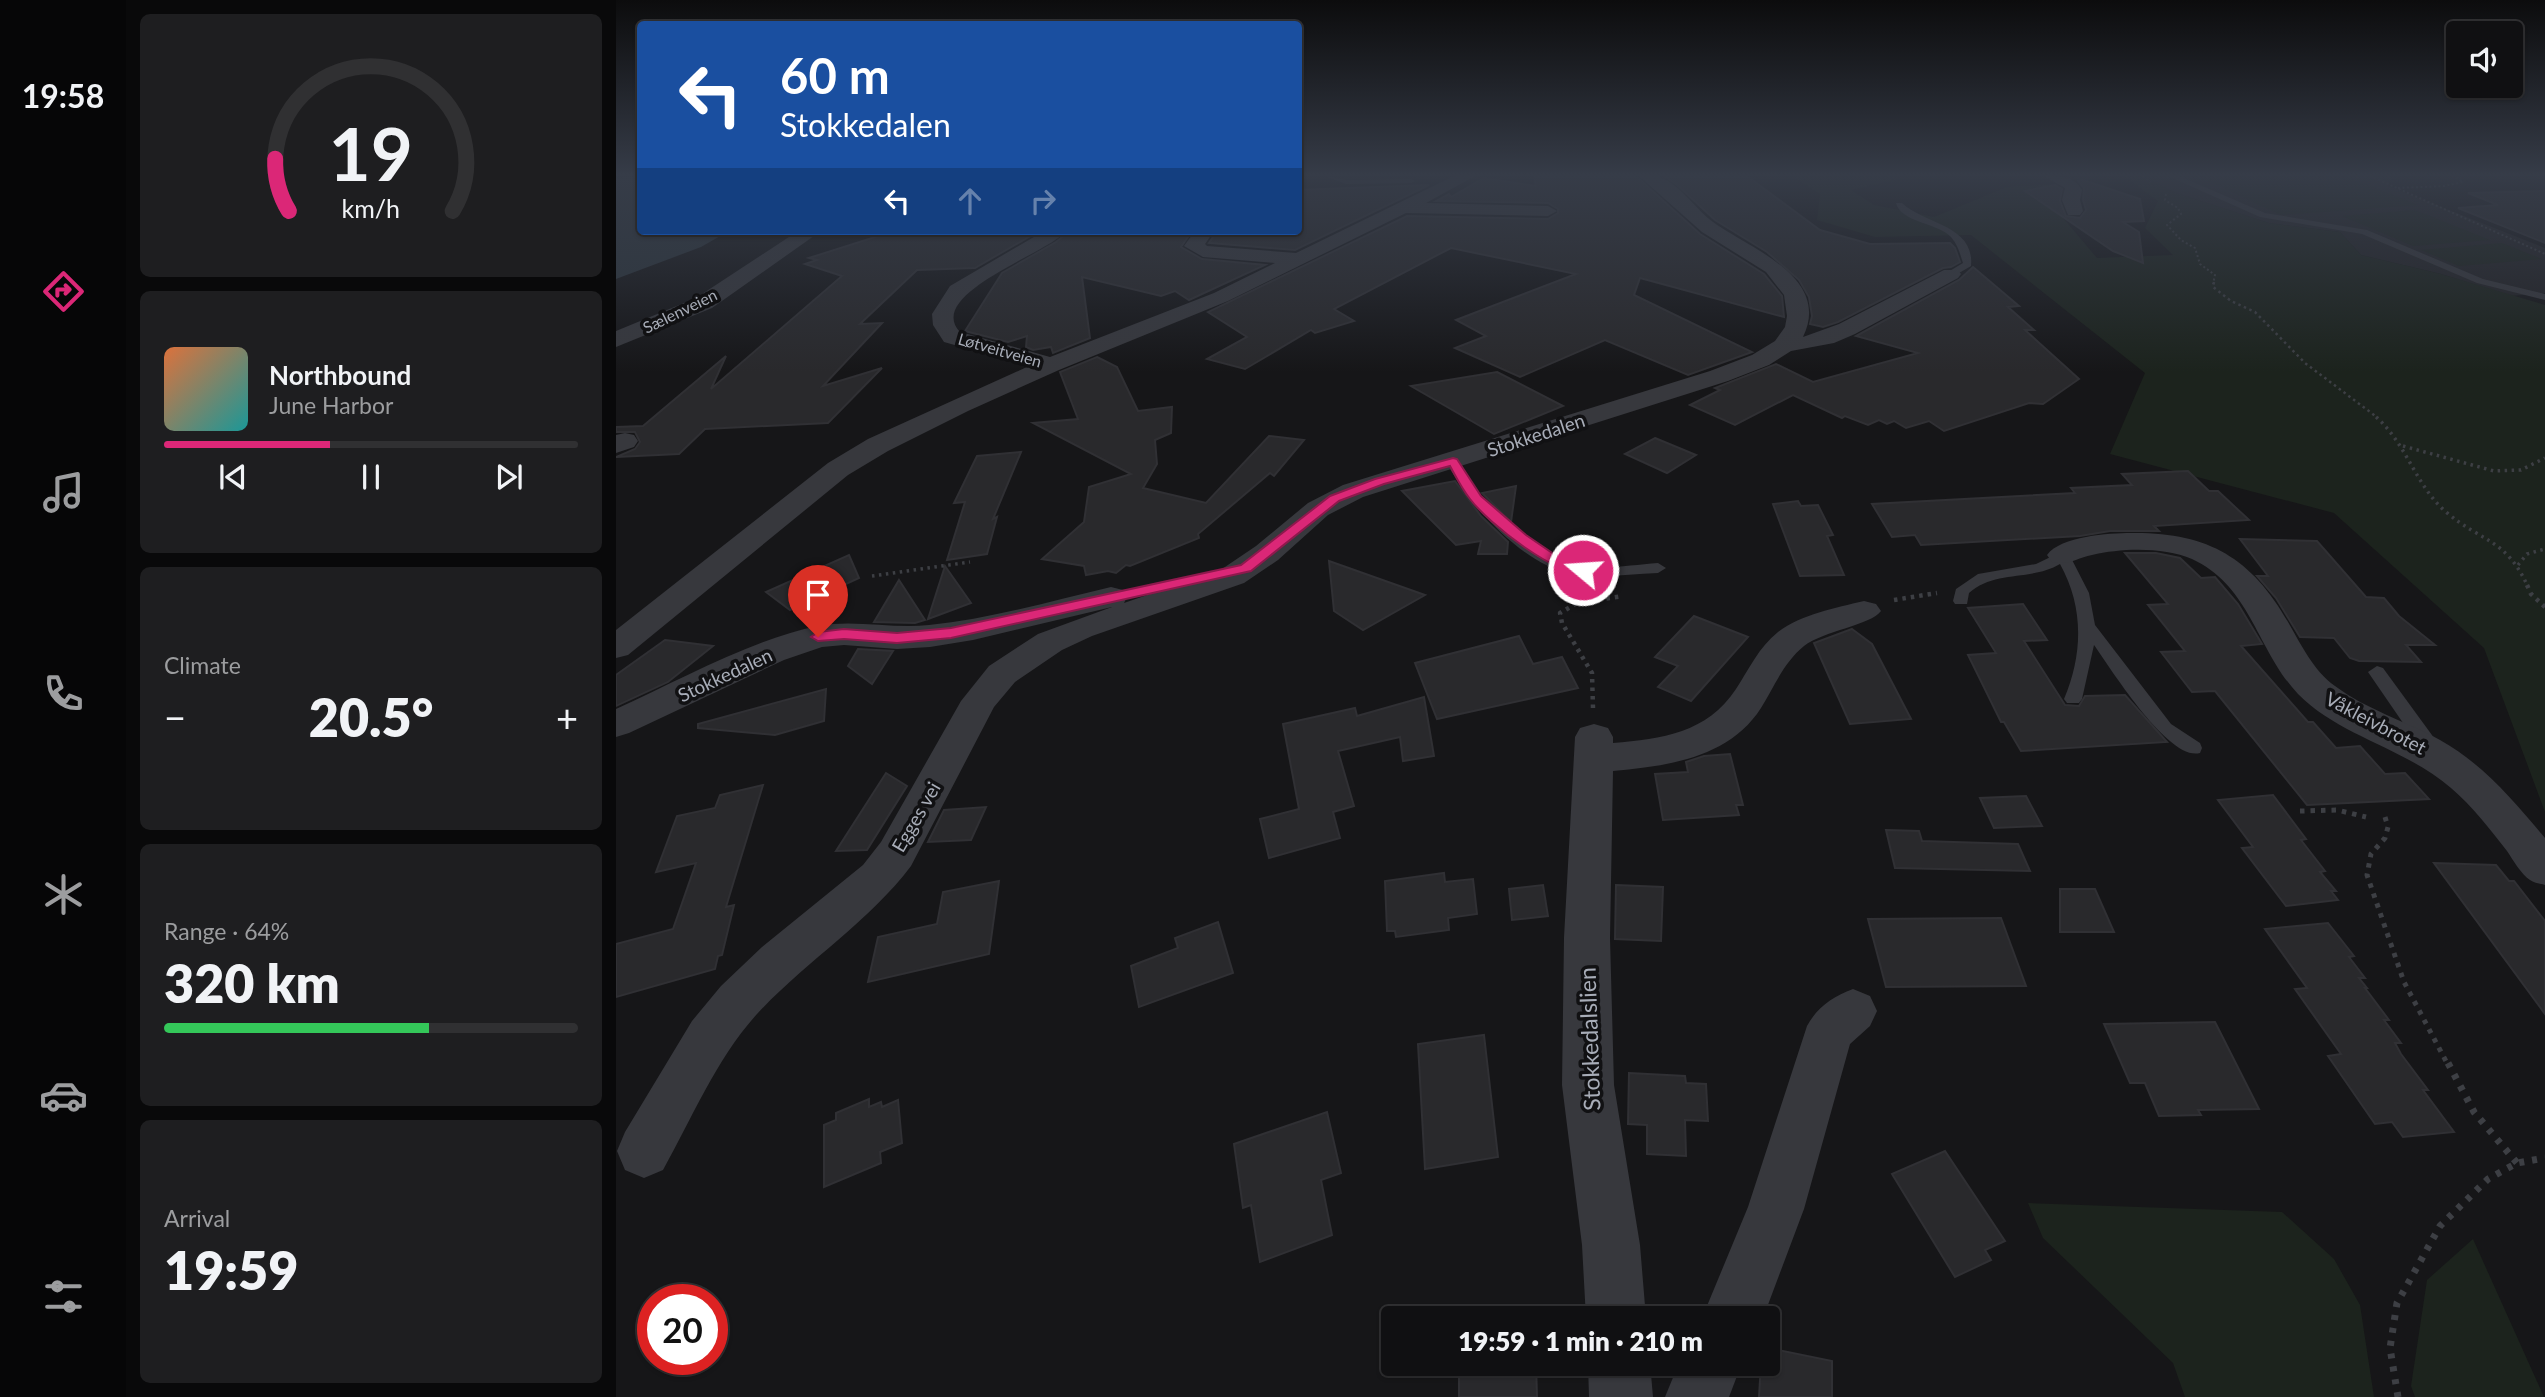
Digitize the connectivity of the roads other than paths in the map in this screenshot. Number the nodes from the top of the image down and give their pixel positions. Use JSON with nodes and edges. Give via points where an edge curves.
{"nodes":[{"id":1,"x":796,"y":241,"type":"edge"},
{"id":2,"x":1039,"y":241,"type":"edge"},
{"id":3,"x":1196,"y":241,"type":"edge"},
{"id":4,"x":1338,"y":241,"type":"edge"},
{"id":5,"x":1732,"y":241,"type":"edge"},
{"id":6,"x":1958,"y":241,"type":"edge"},
{"id":7,"x":2386,"y":241,"type":"edge"},
{"id":8,"x":1302,"y":259,"type":"junction"},
{"id":9,"x":1951,"y":274,"type":"joint"},
{"id":10,"x":2545,"y":297,"type":"edge"},
{"id":11,"x":616,"y":340,"type":"edge"},
{"id":12,"x":1785,"y":344,"type":"junction"},
{"id":13,"x":1051,"y":365,"type":"junction"},
{"id":14,"x":1453,"y":462,"type":"junction"},
{"id":15,"x":2063,"y":555,"type":"junction"},
{"id":16,"x":1246,"y":568,"type":"junction"},
{"id":17,"x":1658,"y":568,"type":"road end"},
{"id":18,"x":1961,"y":601,"type":"dead end"},
{"id":19,"x":1878,"y":606,"type":"road end"},
{"id":20,"x":630,"y":625,"type":"edge"},
{"id":21,"x":2089,"y":628,"type":"junction"},
{"id":22,"x":616,"y":647,"type":"edge"},
{"id":23,"x":2377,"y":672,"type":"dead end"},
{"id":24,"x":2073,"y":699,"type":"dead end"},
{"id":25,"x":616,"y":724,"type":"edge"},
{"id":26,"x":2193,"y":748,"type":"dead end"},
{"id":27,"x":2436,"y":755,"type":"junction"},
{"id":28,"x":2545,"y":867,"type":"edge"},
{"id":29,"x":1853,"y":1011,"type":"dead end"},
{"id":30,"x":644,"y":1151,"type":"dead end"},
{"id":31,"x":1615,"y":1306,"type":"edge"},
{"id":32,"x":1737,"y":1306,"type":"edge"},
{"id":33,"x":1620,"y":1376,"type":"edge"},
{"id":34,"x":1706,"y":1376,"type":"edge"},
{"id":35,"x":1621,"y":1397,"type":"edge"},
{"id":36,"x":1697,"y":1397,"type":"edge"}],
"edges":[{"from":1,"to":11,"type":"street","name":"Sælenveien","via":[[704,303]]},
{"from":2,"to":13,"type":"street","name":"Løtveitveien","via":[[957,290],[941,319],[952,337]]},
{"from":3,"to":8,"type":"street","via":[[1194,246],[1203,251]]},
{"from":4,"to":8,"type":"street"},
{"from":5,"to":12,"type":"street","via":[[1765,261],[1789,283],[1800,309]]},
{"from":6,"to":9,"type":"lane","via":[[1968,264]]},
{"from":7,"to":10,"type":"lane","via":[[2480,281]]},
{"from":8,"to":13,"type":"street","via":[[1222,297]]},
{"from":9,"to":12,"type":"street","name":"Stokkedalen","via":[[1824,339]]},
{"from":12,"to":14,"type":"street","name":"Stokkedalen","via":[[1765,358],[1719,376]]},
{"from":13,"to":20,"type":"street","via":[[858,457]]},
{"from":14,"to":16,"type":"street","name":"Stokkedalen","via":[[1335,499]]},
{"from":14,"to":17,"type":"lane","via":[[1486,509],[1562,566],[1583,570]]},
{"from":15,"to":18,"type":"lane","via":[[2057,561],[1977,579],[1961,592]]},
{"from":15,"to":21,"type":"lane","via":[[2086,602]]},
{"from":15,"to":27,"type":"street","name":"Våkleivbrotet","via":[[2119,542],[2174,544],[2208,554],[2260,601],[2294,666],[2319,692],[2340,708]]},
{"from":16,"to":25,"type":"street","name":"Stokkedalen","via":[[941,635],[818,637],[772,653]]},
{"from":16,"to":30,"type":"street","name":"Egges vei","via":[[1216,583],[1080,629],[1040,648],[1002,674],[979,701],[931,794],[878,877],[738,1001],[709,1037]]},
{"from":19,"to":31,"type":"street","name":"Stokkedalslien","via":[[1803,632],[1784,644],[1735,717],[1713,734],[1666,749],[1595,748],[1587,938],[1588,1085]]},
{"from":20,"to":22,"type":"street"},
{"from":21,"to":24,"type":"lane"},
{"from":21,"to":26,"type":"lane","via":[[2165,728]]},
{"from":23,"to":27,"type":"lane"},
{"from":27,"to":28,"type":"street","name":"Våkleivbrotet","via":[[2496,809]]},
{"from":29,"to":32,"type":"street","via":[[1832,1028],[1825,1042],[1776,1209]]},
{"from":33,"to":35,"type":"street"},
{"from":34,"to":36,"type":"street"}]}
